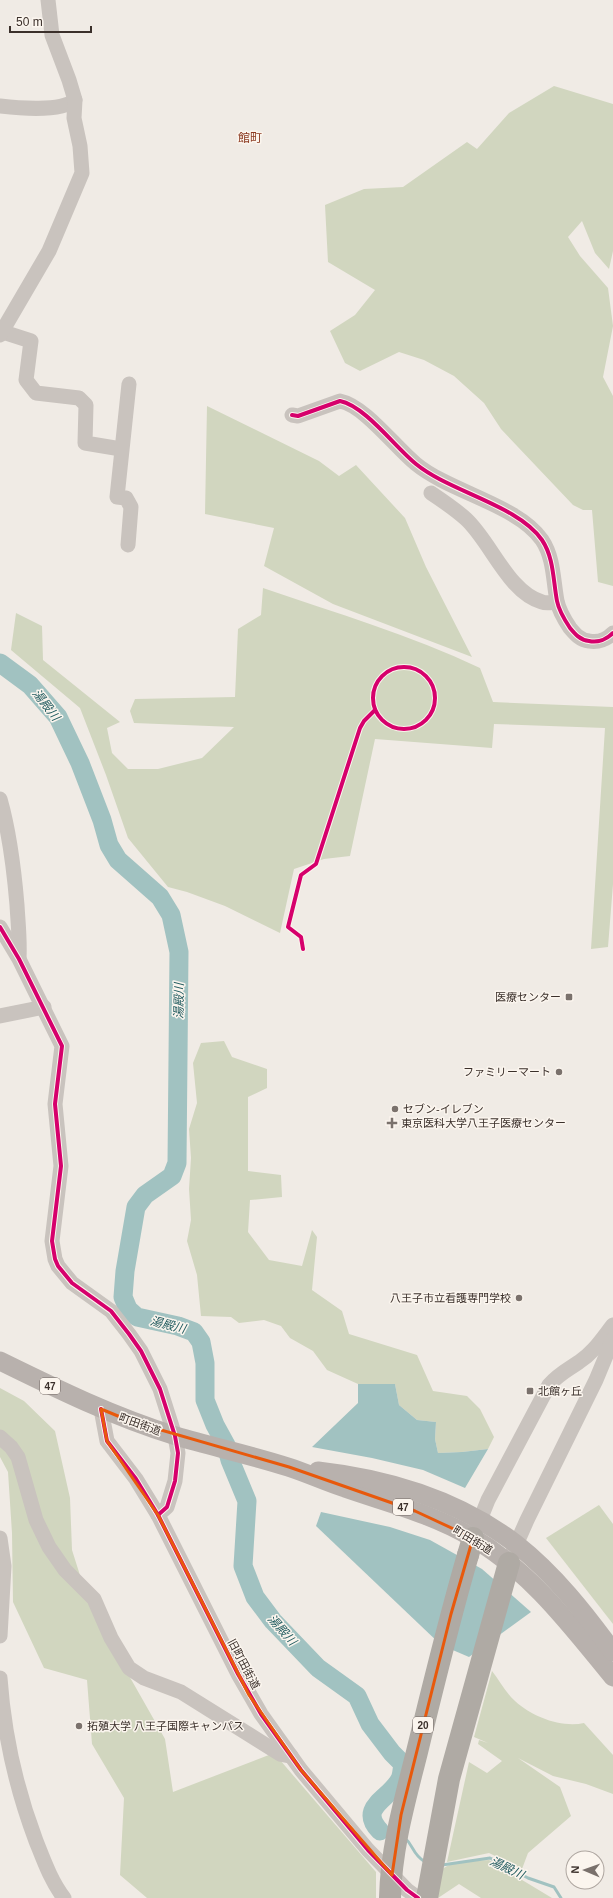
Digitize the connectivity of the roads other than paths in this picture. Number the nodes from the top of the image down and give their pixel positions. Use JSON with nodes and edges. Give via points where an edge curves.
{"nodes":[{"id":1,"x":48,"y":0,"type":"edge"},
{"id":2,"x":75,"y":100,"type":"junction"},
{"id":3,"x":0,"y":106,"type":"edge"},
{"id":4,"x":1,"y":333,"type":"edge"},
{"id":5,"x":129,"y":384,"type":"dead end"},
{"id":6,"x":292,"y":415,"type":"dead end"},
{"id":7,"x":121,"y":449,"type":"junction"},
{"id":8,"x":453,"y":486,"type":"junction"},
{"id":9,"x":427,"y":495,"type":"dead end"},
{"id":10,"x":444,"y":503,"type":"junction"},
{"id":11,"x":128,"y":545,"type":"dead end"},
{"id":12,"x":557,"y":602,"type":"junction"},
{"id":13,"x":613,"y":633,"type":"edge"},
{"id":14,"x":0,"y":799,"type":"edge"},
{"id":15,"x":0,"y":927,"type":"edge"},
{"id":16,"x":19,"y":959,"type":"junction"},
{"id":17,"x":44,"y":1007,"type":"junction"},
{"id":18,"x":0,"y":1016,"type":"edge"},
{"id":19,"x":613,"y":1326,"type":"edge"},
{"id":20,"x":613,"y":1339,"type":"edge"},
{"id":21,"x":0,"y":1360,"type":"edge"},
{"id":22,"x":101,"y":1409,"type":"junction"},
{"id":23,"x":175,"y":1436,"type":"junction"},
{"id":24,"x":0,"y":1437,"type":"edge"},
{"id":25,"x":158,"y":1515,"type":"junction"},
{"id":26,"x":0,"y":1538,"type":"edge"},
{"id":27,"x":474,"y":1538,"type":"junction"},
{"id":28,"x":509,"y":1563,"type":"junction"},
{"id":29,"x":0,"y":1636,"type":"edge"},
{"id":30,"x":613,"y":1652,"type":"edge"},
{"id":31,"x":613,"y":1677,"type":"edge"},
{"id":32,"x":0,"y":1678,"type":"edge"},
{"id":33,"x":1,"y":1701,"type":"edge"},
{"id":34,"x":291,"y":1756,"type":"junction"},
{"id":35,"x":64,"y":1898,"type":"edge"},
{"id":36,"x":390,"y":1898,"type":"edge"},
{"id":37,"x":418,"y":1898,"type":"edge"},
{"id":38,"x":427,"y":1898,"type":"edge"}],
"edges":[{"from":1,"to":2,"type":"street","via":[[52,35]]},
{"from":2,"to":3,"type":"street","via":[[66,106]]},
{"from":2,"to":4,"type":"street","via":[[74,118],[82,164],[81,178],[49,251]]},
{"from":4,"to":7,"type":"street","via":[[31,341],[26,380],[36,393],[79,398],[84,401],[85,443]]},
{"from":5,"to":7,"type":"street"},
{"from":6,"to":8,"type":"street","via":[[298,416],[340,401],[355,406],[417,465]]},
{"from":7,"to":11,"type":"street","via":[[117,497],[126,498],[131,507]]},
{"from":8,"to":10,"type":"street"},
{"from":8,"to":12,"type":"street","via":[[519,518],[534,529],[550,554]]},
{"from":9,"to":10,"type":"street"},
{"from":10,"to":12,"type":"street","via":[[466,519],[523,591],[541,602]]},
{"from":12,"to":13,"type":"street","via":[[563,618],[573,632],[583,640],[605,640]]},
{"from":14,"to":16,"type":"street","via":[[14,871]]},
{"from":15,"to":16,"type":"street"},
{"from":16,"to":17,"type":"street"},
{"from":17,"to":18,"type":"street"},
{"from":17,"to":23,"type":"street","via":[[62,1046],[55,1104],[61,1166],[52,1241],[55,1259],[72,1282],[111,1311],[130,1334],[160,1389]]},
{"from":19,"to":27,"type":"street","via":[[593,1351],[559,1374],[549,1385],[488,1500]]},
{"from":20,"to":28,"type":"street"},
{"from":21,"to":22,"type":"main road","name":"町田街道","number":"47"},
{"from":22,"to":23,"type":"main road","name":"町田街道","number":"47"},
{"from":22,"to":25,"type":"street","name":"旧町田街道","via":[[107,1440],[136,1479]]},
{"from":23,"to":25,"type":"street","via":[[178,1453],[175,1481],[167,1507]]},
{"from":23,"to":27,"type":"main road","name":"町田街道","number":"47","via":[[289,1467],[415,1511]]},
{"from":24,"to":34,"type":"street","via":[[18,1457],[36,1520],[49,1547],[64,1570],[94,1599],[111,1638],[129,1668],[144,1678],[181,1692],[280,1754]]},
{"from":25,"to":34,"type":"street","name":"旧町田街道","via":[[238,1674],[261,1714]]},
{"from":26,"to":29,"type":"street","via":[[4,1566]]},
{"from":27,"to":28,"type":"main road","name":"町田街道","number":"47"},
{"from":27,"to":36,"type":"highway","number":"20","bridge":true,"via":[[437,1667],[401,1815]]},
{"from":28,"to":30,"type":"main road","name":"町田街道","number":"47","via":[[567,1593]]},
{"from":28,"to":31,"type":"main road","name":"町田街道","number":"47","via":[[554,1605]]},
{"from":28,"to":38,"type":"highway","via":[[449,1779]]},
{"from":32,"to":33,"type":"street"},
{"from":33,"to":35,"type":"street","via":[[10,1760],[21,1798],[44,1862]]},
{"from":34,"to":37,"type":"street","name":"旧町田街道","via":[[368,1850]]}]}
